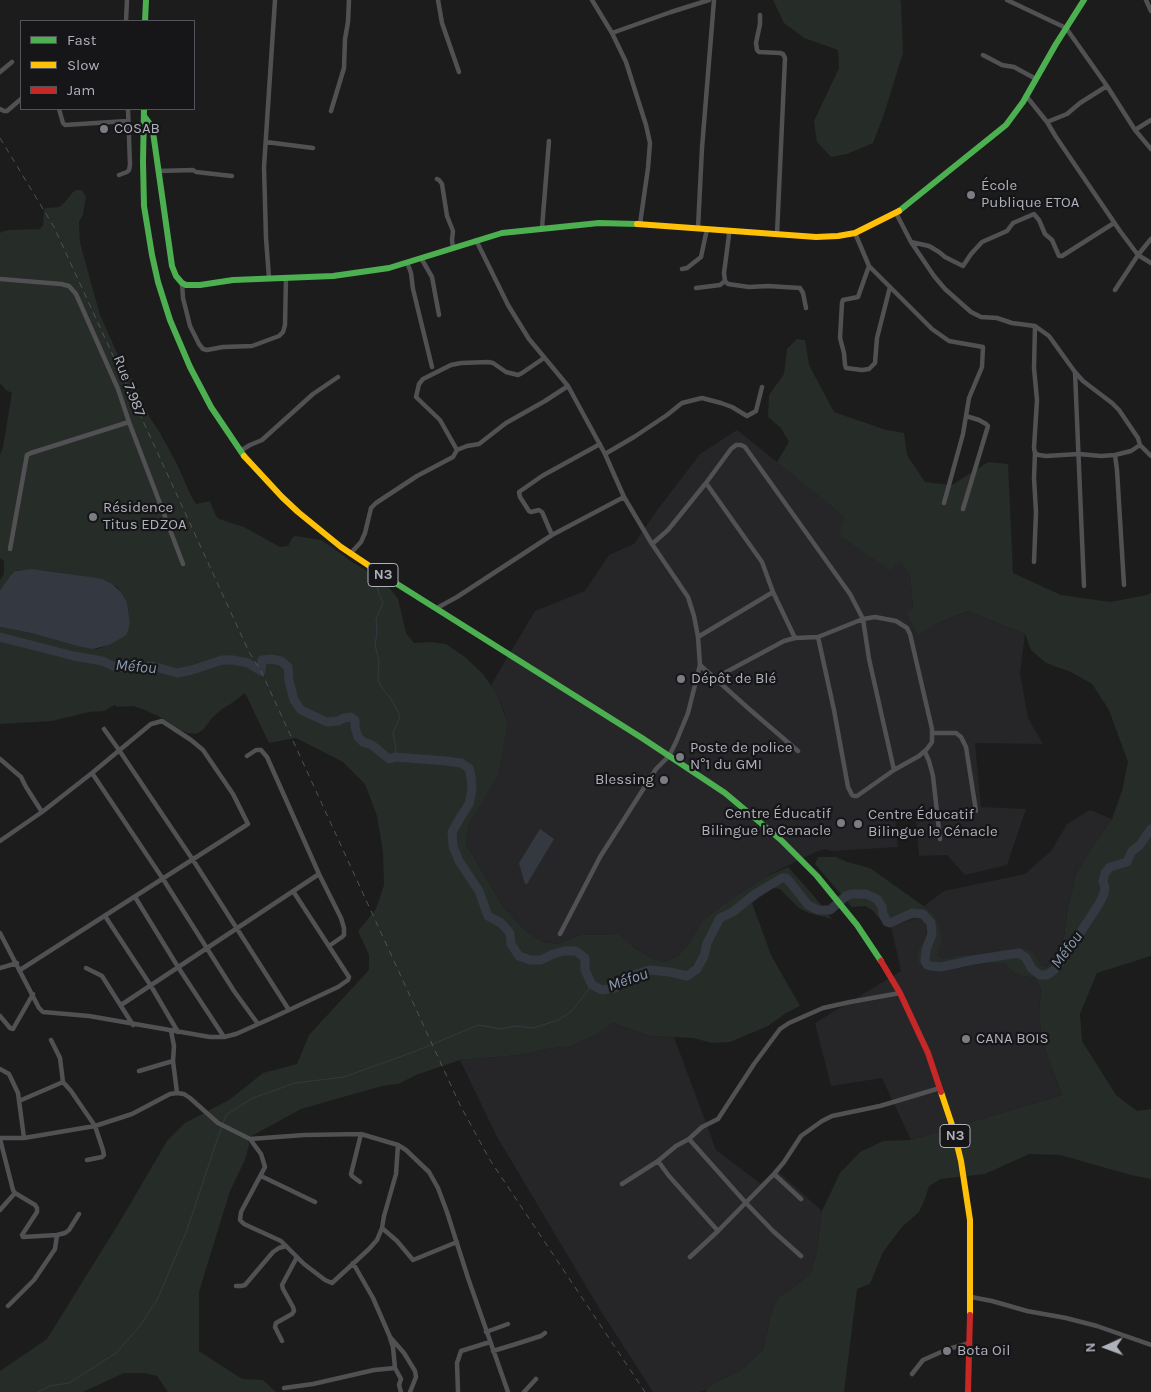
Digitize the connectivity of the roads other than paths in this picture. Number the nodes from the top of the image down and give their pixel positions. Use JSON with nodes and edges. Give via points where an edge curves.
{"nodes":[{"id":1,"x":127,"y":0,"type":"edge"},
{"id":2,"x":146,"y":0,"type":"edge"},
{"id":3,"x":275,"y":0,"type":"edge"},
{"id":4,"x":349,"y":0,"type":"edge"},
{"id":5,"x":438,"y":0,"type":"edge"},
{"id":6,"x":592,"y":0,"type":"edge"},
{"id":7,"x":708,"y":0,"type":"edge"},
{"id":8,"x":714,"y":0,"type":"edge"},
{"id":9,"x":1007,"y":0,"type":"edge"},
{"id":10,"x":1083,"y":0,"type":"edge"},
{"id":11,"x":1146,"y":0,"type":"edge"},
{"id":12,"x":1151,"y":11,"type":"edge"},
{"id":13,"x":760,"y":15,"type":"dead end"},
{"id":14,"x":126,"y":20,"type":"edge"},
{"id":15,"x":145,"y":20,"type":"edge"},
{"id":16,"x":1066,"y":28,"type":"junction"},
{"id":17,"x":612,"y":33,"type":"junction"},
{"id":18,"x":983,"y":55,"type":"dead end"},
{"id":19,"x":12,"y":62,"type":"dead end"},
{"id":20,"x":0,"y":72,"type":"edge"},
{"id":21,"x":459,"y":72,"type":"dead end"},
{"id":22,"x":1036,"y":79,"type":"junction"},
{"id":23,"x":1107,"y":86,"type":"junction"},
{"id":24,"x":1027,"y":97,"type":"junction"},
{"id":25,"x":20,"y":100,"type":"edge"},
{"id":26,"x":0,"y":109,"type":"edge"},
{"id":27,"x":59,"y":110,"type":"edge"},
{"id":28,"x":128,"y":110,"type":"edge"},
{"id":29,"x":144,"y":110,"type":"edge"},
{"id":30,"x":331,"y":111,"type":"dead end"},
{"id":31,"x":144,"y":116,"type":"junction"},
{"id":32,"x":1151,"y":120,"type":"edge"},
{"id":33,"x":127,"y":121,"type":"junction"},
{"id":34,"x":1047,"y":122,"type":"junction"},
{"id":35,"x":1135,"y":130,"type":"junction"},
{"id":36,"x":549,"y":141,"type":"dead end"},
{"id":37,"x":266,"y":142,"type":"junction"},
{"id":38,"x":313,"y":148,"type":"dead end"},
{"id":39,"x":1151,"y":149,"type":"edge"},
{"id":40,"x":158,"y":171,"type":"junction"},
{"id":41,"x":118,"y":174,"type":"dead end"},
{"id":42,"x":232,"y":176,"type":"dead end"},
{"id":43,"x":437,"y":179,"type":"dead end"},
{"id":44,"x":896,"y":213,"type":"junction"},
{"id":45,"x":1114,"y":223,"type":"junction"},
{"id":46,"x":640,"y":224,"type":"junction"},
{"id":47,"x":542,"y":228,"type":"junction"},
{"id":48,"x":698,"y":228,"type":"junction"},
{"id":49,"x":707,"y":229,"type":"junction"},
{"id":50,"x":727,"y":230,"type":"junction"},
{"id":51,"x":855,"y":233,"type":"junction"},
{"id":52,"x":777,"y":234,"type":"junction"},
{"id":53,"x":1151,"y":239,"type":"edge"},
{"id":54,"x":476,"y":240,"type":"junction"},
{"id":55,"x":911,"y":242,"type":"junction"},
{"id":56,"x":453,"y":248,"type":"junction"},
{"id":57,"x":1138,"y":254,"type":"junction"},
{"id":58,"x":422,"y":258,"type":"junction"},
{"id":59,"x":407,"y":262,"type":"junction"},
{"id":60,"x":1151,"y":263,"type":"edge"},
{"id":61,"x":869,"y":266,"type":"junction"},
{"id":62,"x":682,"y":269,"type":"dead end"},
{"id":63,"x":286,"y":277,"type":"junction"},
{"id":64,"x":269,"y":278,"type":"junction"},
{"id":65,"x":0,"y":279,"type":"edge"},
{"id":66,"x":725,"y":281,"type":"junction"},
{"id":67,"x":182,"y":283,"type":"junction"},
{"id":68,"x":890,"y":287,"type":"junction"},
{"id":69,"x":696,"y":288,"type":"dead end"},
{"id":70,"x":1115,"y":290,"type":"dead end"},
{"id":71,"x":806,"y":308,"type":"dead end"},
{"id":72,"x":439,"y":315,"type":"dead end"},
{"id":73,"x":1035,"y":326,"type":"junction"},
{"id":74,"x":544,"y":358,"type":"junction"},
{"id":75,"x":432,"y":367,"type":"dead end"},
{"id":76,"x":1074,"y":372,"type":"junction"},
{"id":77,"x":338,"y":377,"type":"dead end"},
{"id":78,"x":568,"y":386,"type":"junction"},
{"id":79,"x":762,"y":387,"type":"dead end"},
{"id":80,"x":966,"y":416,"type":"junction"},
{"id":81,"x":129,"y":422,"type":"junction"},
{"id":82,"x":600,"y":444,"type":"junction"},
{"id":83,"x":1140,"y":445,"type":"junction"},
{"id":84,"x":457,"y":450,"type":"junction"},
{"id":85,"x":240,"y":451,"type":"junction"},
{"id":86,"x":1035,"y":453,"type":"junction"},
{"id":87,"x":605,"y":454,"type":"junction"},
{"id":88,"x":1079,"y":454,"type":"junction"},
{"id":89,"x":1115,"y":455,"type":"junction"},
{"id":90,"x":1151,"y":456,"type":"edge"},
{"id":91,"x":706,"y":483,"type":"junction"},
{"id":92,"x":624,"y":497,"type":"junction"},
{"id":93,"x":944,"y":502,"type":"dead end"},
{"id":94,"x":963,"y":510,"type":"dead end"},
{"id":95,"x":552,"y":535,"type":"junction"},
{"id":96,"x":652,"y":544,"type":"junction"},
{"id":97,"x":10,"y":549,"type":"dead end"},
{"id":98,"x":350,"y":554,"type":"junction"},
{"id":99,"x":1034,"y":562,"type":"dead end"},
{"id":100,"x":183,"y":564,"type":"dead end"},
{"id":101,"x":1124,"y":585,"type":"dead end"},
{"id":102,"x":1084,"y":586,"type":"dead end"},
{"id":103,"x":773,"y":592,"type":"junction"},
{"id":104,"x":437,"y":608,"type":"junction"},
{"id":105,"x":863,"y":619,"type":"junction"},
{"id":106,"x":698,"y":637,"type":"junction"},
{"id":107,"x":818,"y":637,"type":"junction"},
{"id":108,"x":795,"y":638,"type":"junction"},
{"id":109,"x":700,"y":664,"type":"junction"},
{"id":110,"x":715,"y":678,"type":"junction"},
{"id":111,"x":104,"y":729,"type":"dead end"},
{"id":112,"x":932,"y":733,"type":"junction"},
{"id":113,"x":119,"y":750,"type":"junction"},
{"id":114,"x":798,"y":751,"type":"dead end"},
{"id":115,"x":925,"y":752,"type":"junction"},
{"id":116,"x":247,"y":756,"type":"dead end"},
{"id":117,"x":669,"y":756,"type":"junction"},
{"id":118,"x":0,"y":759,"type":"edge"},
{"id":119,"x":894,"y":770,"type":"junction"},
{"id":120,"x":92,"y":773,"type":"junction"},
{"id":121,"x":976,"y":810,"type":"dead end"},
{"id":122,"x":42,"y":812,"type":"junction"},
{"id":123,"x":940,"y":839,"type":"dead end"},
{"id":124,"x":0,"y":841,"type":"edge"},
{"id":125,"x":193,"y":860,"type":"junction"},
{"id":126,"x":319,"y":874,"type":"junction"},
{"id":127,"x":163,"y":879,"type":"junction"},
{"id":128,"x":293,"y":891,"type":"junction"},
{"id":129,"x":135,"y":897,"type":"junction"},
{"id":130,"x":105,"y":916,"type":"junction"},
{"id":131,"x":236,"y":928,"type":"junction"},
{"id":132,"x":0,"y":933,"type":"edge"},
{"id":133,"x":560,"y":934,"type":"dead end"},
{"id":134,"x":329,"y":946,"type":"junction"},
{"id":135,"x":207,"y":948,"type":"junction"},
{"id":136,"x":17,"y":963,"type":"junction"},
{"id":137,"x":178,"y":967,"type":"junction"},
{"id":138,"x":0,"y":968,"type":"edge"},
{"id":139,"x":86,"y":968,"type":"dead end"},
{"id":140,"x":20,"y":970,"type":"junction"},
{"id":141,"x":150,"y":986,"type":"junction"},
{"id":142,"x":900,"y":993,"type":"junction"},
{"id":143,"x":33,"y":994,"type":"junction"},
{"id":144,"x":121,"y":1005,"type":"junction"},
{"id":145,"x":289,"y":1010,"type":"junction"},
{"id":146,"x":0,"y":1016,"type":"edge"},
{"id":147,"x":133,"y":1024,"type":"junction"},
{"id":148,"x":258,"y":1024,"type":"junction"},
{"id":149,"x":171,"y":1031,"type":"junction"},
{"id":150,"x":178,"y":1032,"type":"junction"},
{"id":151,"x":224,"y":1037,"type":"junction"},
{"id":152,"x":51,"y":1040,"type":"dead end"},
{"id":153,"x":173,"y":1061,"type":"junction"},
{"id":154,"x":0,"y":1069,"type":"edge"},
{"id":155,"x":139,"y":1071,"type":"dead end"},
{"id":156,"x":63,"y":1082,"type":"junction"},
{"id":157,"x":940,"y":1088,"type":"junction"},
{"id":158,"x":177,"y":1093,"type":"junction"},
{"id":159,"x":19,"y":1101,"type":"junction"},
{"id":160,"x":95,"y":1126,"type":"junction"},
{"id":161,"x":361,"y":1134,"type":"junction"},
{"id":162,"x":0,"y":1138,"type":"edge"},
{"id":163,"x":24,"y":1138,"type":"junction"},
{"id":164,"x":250,"y":1139,"type":"junction"},
{"id":165,"x":689,"y":1139,"type":"junction"},
{"id":166,"x":398,"y":1146,"type":"junction"},
{"id":167,"x":87,"y":1160,"type":"dead end"},
{"id":168,"x":658,"y":1161,"type":"junction"},
{"id":169,"x":774,"y":1174,"type":"junction"},
{"id":170,"x":261,"y":1176,"type":"junction"},
{"id":171,"x":360,"y":1182,"type":"dead end"},
{"id":172,"x":622,"y":1184,"type":"dead end"},
{"id":173,"x":15,"y":1193,"type":"junction"},
{"id":174,"x":801,"y":1199,"type":"dead end"},
{"id":175,"x":315,"y":1202,"type":"dead end"},
{"id":176,"x":746,"y":1203,"type":"junction"},
{"id":177,"x":0,"y":1210,"type":"edge"},
{"id":178,"x":79,"y":1214,"type":"dead end"},
{"id":179,"x":382,"y":1228,"type":"junction"},
{"id":180,"x":718,"y":1232,"type":"junction"},
{"id":181,"x":57,"y":1235,"type":"junction"},
{"id":182,"x":457,"y":1242,"type":"junction"},
{"id":183,"x":286,"y":1246,"type":"junction"},
{"id":184,"x":801,"y":1256,"type":"dead end"},
{"id":185,"x":690,"y":1257,"type":"dead end"},
{"id":186,"x":297,"y":1258,"type":"junction"},
{"id":187,"x":353,"y":1263,"type":"junction"},
{"id":188,"x":236,"y":1286,"type":"dead end"},
{"id":189,"x":972,"y":1297,"type":"junction"},
{"id":190,"x":8,"y":1306,"type":"dead end"},
{"id":191,"x":508,"y":1324,"type":"dead end"},
{"id":192,"x":486,"y":1332,"type":"junction"},
{"id":193,"x":545,"y":1332,"type":"dead end"},
{"id":194,"x":390,"y":1337,"type":"junction"},
{"id":195,"x":282,"y":1341,"type":"dead end"},
{"id":196,"x":490,"y":1342,"type":"junction"},
{"id":197,"x":970,"y":1343,"type":"junction"},
{"id":198,"x":1151,"y":1344,"type":"edge"},
{"id":199,"x":493,"y":1351,"type":"junction"},
{"id":200,"x":395,"y":1368,"type":"junction"},
{"id":201,"x":912,"y":1374,"type":"dead end"},
{"id":202,"x":536,"y":1379,"type":"dead end"},
{"id":203,"x":284,"y":1388,"type":"dead end"},
{"id":204,"x":401,"y":1392,"type":"edge"},
{"id":205,"x":410,"y":1392,"type":"edge"},
{"id":206,"x":458,"y":1392,"type":"edge"},
{"id":207,"x":508,"y":1392,"type":"edge"},
{"id":208,"x":524,"y":1392,"type":"edge"},
{"id":209,"x":968,"y":1392,"type":"edge"}],
"edges":[{"from":1,"to":14,"type":"street"},
{"from":2,"to":15,"type":"main road"},
{"from":3,"to":37,"type":"street"},
{"from":4,"to":30,"type":"street","via":[[344,68]]},
{"from":5,"to":21,"type":"street","via":[[442,24]]},
{"from":6,"to":17,"type":"street"},
{"from":7,"to":17,"type":"street"},
{"from":8,"to":48,"type":"street"},
{"from":9,"to":16,"type":"street"},
{"from":10,"to":16,"type":"main road"},
{"from":11,"to":12,"type":"street"},
{"from":13,"to":52,"type":"street","via":[[758,52],[780,53],[785,58]]},
{"from":16,"to":22,"type":"main road"},
{"from":16,"to":23,"type":"street"},
{"from":17,"to":46,"type":"street","via":[[626,62],[650,143]]},
{"from":18,"to":22,"type":"street"},
{"from":19,"to":20,"type":"street"},
{"from":22,"to":24,"type":"main road"},
{"from":23,"to":34,"type":"street","via":[[1067,114]]},
{"from":23,"to":35,"type":"street"},
{"from":24,"to":34,"type":"street"},
{"from":24,"to":44,"type":"main road","via":[[1006,125]]},
{"from":25,"to":26,"type":"street","via":[[7,111]]},
{"from":27,"to":33,"type":"street","via":[[65,125]]},
{"from":28,"to":33,"type":"street"},
{"from":29,"to":31,"type":"main road","number":"N3"},
{"from":31,"to":40,"type":"main road","via":[[152,128]]},
{"from":31,"to":85,"type":"main road","number":"N3","via":[[144,206],[163,297],[190,367]]},
{"from":32,"to":35,"type":"street"},
{"from":33,"to":41,"type":"street","via":[[130,165],[127,172]]},
{"from":34,"to":45,"type":"street"},
{"from":35,"to":39,"type":"street"},
{"from":36,"to":47,"type":"street"},
{"from":37,"to":38,"type":"street"},
{"from":37,"to":64,"type":"street","via":[[264,167]]},
{"from":40,"to":42,"type":"street","via":[[193,170]]},
{"from":40,"to":67,"type":"main road","via":[[172,266]]},
{"from":43,"to":56,"type":"street","via":[[442,184],[447,216],[454,232]]},
{"from":44,"to":51,"type":"main road"},
{"from":44,"to":55,"type":"street"},
{"from":45,"to":55,"type":"street","via":[[1059,256],[1034,214],[982,242],[963,266],[929,246]]},
{"from":45,"to":57,"type":"street"},
{"from":46,"to":47,"type":"main road","via":[[599,223]]},
{"from":46,"to":48,"type":"main road"},
{"from":47,"to":54,"type":"main road"},
{"from":48,"to":49,"type":"main road"},
{"from":49,"to":50,"type":"main road"},
{"from":49,"to":62,"type":"street","via":[[701,257]]},
{"from":50,"to":52,"type":"main road"},
{"from":50,"to":66,"type":"street"},
{"from":51,"to":52,"type":"main road","via":[[826,237]]},
{"from":51,"to":61,"type":"street"},
{"from":53,"to":57,"type":"street"},
{"from":54,"to":56,"type":"main road"},
{"from":54,"to":74,"type":"street","via":[[508,305]]},
{"from":55,"to":73,"type":"street","via":[[945,289],[971,312],[984,318]]},
{"from":56,"to":58,"type":"main road"},
{"from":57,"to":60,"type":"street"},
{"from":57,"to":70,"type":"street"},
{"from":58,"to":59,"type":"main road"},
{"from":58,"to":72,"type":"street","via":[[432,277]]},
{"from":59,"to":63,"type":"main road","via":[[389,268],[332,276]]},
{"from":59,"to":75,"type":"street"},
{"from":61,"to":68,"type":"street"},
{"from":61,"to":68,"type":"street","via":[[858,297],[842,303],[840,338],[846,368],[869,369],[875,363],[877,338]]},
{"from":63,"to":64,"type":"main road"},
{"from":63,"to":67,"type":"street","via":[[285,325],[279,336],[252,346],[207,350],[199,344],[190,326]]},
{"from":64,"to":67,"type":"main road","via":[[194,285]]},
{"from":65,"to":81,"type":"street","name":"Rue 7.987","via":[[69,286],[76,294],[118,389]]},
{"from":66,"to":69,"type":"street"},
{"from":66,"to":71,"type":"street","via":[[736,286],[800,288]]},
{"from":68,"to":80,"type":"street","via":[[932,329],[949,341],[983,347],[982,367],[969,398]]},
{"from":73,"to":76,"type":"street","via":[[1049,336]]},
{"from":73,"to":86,"type":"street"},
{"from":74,"to":78,"type":"street"},
{"from":74,"to":84,"type":"street","via":[[518,375],[493,363],[461,362],[423,379],[416,397],[440,420]]},
{"from":76,"to":83,"type":"street","via":[[1112,403]]},
{"from":76,"to":88,"type":"street"},
{"from":77,"to":85,"type":"street","via":[[313,394],[262,440]]},
{"from":78,"to":82,"type":"street"},
{"from":78,"to":84,"type":"street","via":[[506,423],[479,444]]},
{"from":79,"to":87,"type":"street","via":[[756,411],[747,416],[732,407],[702,398],[682,402]]},
{"from":80,"to":93,"type":"street"},
{"from":80,"to":94,"type":"street","via":[[988,426]]},
{"from":81,"to":97,"type":"street","via":[[27,455]]},
{"from":81,"to":100,"type":"street","name":"Rue 7.987"},
{"from":82,"to":87,"type":"street"},
{"from":82,"to":95,"type":"street","via":[[519,492],[529,511],[542,512]]},
{"from":83,"to":89,"type":"street"},
{"from":83,"to":90,"type":"street"},
{"from":84,"to":98,"type":"street","via":[[453,457],[376,503],[371,508],[361,542]]},
{"from":85,"to":98,"type":"main road","number":"N3","via":[[298,512]]},
{"from":86,"to":88,"type":"street","via":[[1046,456]]},
{"from":86,"to":99,"type":"street"},
{"from":87,"to":92,"type":"street"},
{"from":88,"to":89,"type":"street"},
{"from":88,"to":102,"type":"street"},
{"from":89,"to":101,"type":"street"},
{"from":91,"to":96,"type":"street","via":[[668,530]]},
{"from":91,"to":103,"type":"street","via":[[762,562]]},
{"from":91,"to":105,"type":"street","via":[[731,449],[736,445],[745,447],[850,594]]},
{"from":92,"to":95,"type":"street"},
{"from":92,"to":96,"type":"street"},
{"from":95,"to":104,"type":"street"},
{"from":96,"to":106,"type":"street","via":[[688,597]]},
{"from":98,"to":104,"type":"main road","number":"N3"},
{"from":103,"to":106,"type":"street"},
{"from":103,"to":108,"type":"street"},
{"from":104,"to":117,"type":"main road","number":"N3"},
{"from":105,"to":107,"type":"street"},
{"from":105,"to":112,"type":"street","via":[[881,617],[907,628]]},
{"from":105,"to":119,"type":"street"},
{"from":106,"to":109,"type":"street"},
{"from":107,"to":108,"type":"street"},
{"from":107,"to":119,"type":"street","via":[[852,795],[858,796]]},
{"from":108,"to":110,"type":"street"},
{"from":109,"to":110,"type":"street"},
{"from":109,"to":117,"type":"street","via":[[684,725]]},
{"from":110,"to":114,"type":"street"},
{"from":111,"to":113,"type":"street"},
{"from":112,"to":115,"type":"street","via":[[932,742]]},
{"from":112,"to":121,"type":"street","via":[[956,733],[966,747]]},
{"from":113,"to":120,"type":"street"},
{"from":113,"to":125,"type":"street"},
{"from":113,"to":125,"type":"street","via":[[151,724],[162,721],[203,750],[248,824]]},
{"from":115,"to":119,"type":"street"},
{"from":115,"to":123,"type":"street","via":[[933,776]]},
{"from":116,"to":126,"type":"street","via":[[261,750],[267,757]]},
{"from":117,"to":133,"type":"street","via":[[656,770],[613,835]]},
{"from":117,"to":142,"type":"main road","number":"N3","via":[[752,814],[817,876],[857,926]]},
{"from":118,"to":122,"type":"street","via":[[21,777]]},
{"from":120,"to":122,"type":"street"},
{"from":120,"to":127,"type":"street"},
{"from":122,"to":124,"type":"street"},
{"from":125,"to":127,"type":"street"},
{"from":125,"to":131,"type":"street"},
{"from":126,"to":128,"type":"street"},
{"from":126,"to":134,"type":"street","via":[[344,928],[342,937]]},
{"from":127,"to":129,"type":"street"},
{"from":127,"to":135,"type":"street"},
{"from":128,"to":131,"type":"street"},
{"from":128,"to":134,"type":"street"},
{"from":129,"to":130,"type":"street"},
{"from":129,"to":137,"type":"street"},
{"from":130,"to":140,"type":"street"},
{"from":130,"to":141,"type":"street"},
{"from":131,"to":135,"type":"street"},
{"from":131,"to":145,"type":"street"},
{"from":132,"to":136,"type":"street"},
{"from":134,"to":145,"type":"street","via":[[348,980]]},
{"from":135,"to":137,"type":"street"},
{"from":135,"to":148,"type":"street"},
{"from":136,"to":138,"type":"street"},
{"from":136,"to":140,"type":"street"},
{"from":137,"to":141,"type":"street"},
{"from":137,"to":151,"type":"street"},
{"from":139,"to":144,"type":"street","via":[[102,976]]},
{"from":140,"to":143,"type":"street"},
{"from":141,"to":144,"type":"street"},
{"from":141,"to":150,"type":"street"},
{"from":142,"to":157,"type":"main road","number":"N3","via":[[928,1053]]},
{"from":142,"to":165,"type":"street","via":[[823,1008],[780,1029],[718,1118]]},
{"from":143,"to":146,"type":"street","via":[[12,1029]]},
{"from":143,"to":147,"type":"street","via":[[46,1013]]},
{"from":144,"to":147,"type":"street"},
{"from":145,"to":148,"type":"street"},
{"from":147,"to":149,"type":"street"},
{"from":148,"to":151,"type":"street"},
{"from":149,"to":150,"type":"street"},
{"from":149,"to":153,"type":"street"},
{"from":150,"to":151,"type":"street"},
{"from":152,"to":156,"type":"street","via":[[60,1058]]},
{"from":153,"to":155,"type":"street"},
{"from":153,"to":158,"type":"street"},
{"from":154,"to":159,"type":"street","via":[[9,1074]]},
{"from":156,"to":159,"type":"street"},
{"from":156,"to":160,"type":"street"},
{"from":157,"to":169,"type":"street","via":[[828,1117],[801,1136]]},
{"from":157,"to":189,"type":"main road","number":"N3","via":[[957,1144],[966,1194]]},
{"from":158,"to":160,"type":"street","via":[[132,1114]]},
{"from":158,"to":164,"type":"street","via":[[190,1098],[218,1124]]},
{"from":159,"to":163,"type":"street"},
{"from":160,"to":163,"type":"street"},
{"from":160,"to":167,"type":"street","via":[[104,1155]]},
{"from":161,"to":164,"type":"street"},
{"from":161,"to":166,"type":"street"},
{"from":161,"to":171,"type":"street","via":[[352,1174]]},
{"from":162,"to":163,"type":"street"},
{"from":162,"to":173,"type":"street"},
{"from":164,"to":170,"type":"street","via":[[261,1154],[265,1167]]},
{"from":165,"to":168,"type":"street"},
{"from":165,"to":176,"type":"street"},
{"from":166,"to":179,"type":"street","via":[[396,1174]]},
{"from":166,"to":182,"type":"street","via":[[428,1172],[438,1188]]},
{"from":168,"to":172,"type":"street"},
{"from":168,"to":180,"type":"street"},
{"from":169,"to":174,"type":"street"},
{"from":169,"to":176,"type":"street"},
{"from":170,"to":175,"type":"street"},
{"from":170,"to":183,"type":"street","via":[[241,1212],[240,1220]]},
{"from":173,"to":177,"type":"street"},
{"from":173,"to":181,"type":"street","via":[[37,1208],[23,1237]]},
{"from":176,"to":180,"type":"street"},
{"from":176,"to":184,"type":"street"},
{"from":178,"to":181,"type":"street","via":[[69,1230]]},
{"from":179,"to":182,"type":"street","via":[[413,1260]]},
{"from":179,"to":187,"type":"street","via":[[374,1244]]},
{"from":180,"to":185,"type":"street"},
{"from":181,"to":190,"type":"street","via":[[55,1249],[34,1280]]},
{"from":182,"to":192,"type":"street"},
{"from":183,"to":186,"type":"street"},
{"from":183,"to":188,"type":"street","via":[[273,1252],[245,1285]]},
{"from":186,"to":187,"type":"street","via":[[332,1283]]},
{"from":186,"to":195,"type":"street","via":[[282,1285],[294,1311],[276,1323]]},
{"from":187,"to":194,"type":"street"},
{"from":189,"to":197,"type":"main road","number":"N3"},
{"from":189,"to":198,"type":"street","via":[[1097,1326]]},
{"from":191,"to":192,"type":"street"},
{"from":192,"to":196,"type":"street"},
{"from":193,"to":199,"type":"street"},
{"from":194,"to":200,"type":"street"},
{"from":194,"to":205,"type":"street","via":[[415,1371]]},
{"from":196,"to":199,"type":"street"},
{"from":196,"to":206,"type":"street","via":[[461,1351],[457,1363]]},
{"from":197,"to":201,"type":"street","via":[[922,1360]]},
{"from":197,"to":209,"type":"main road","number":"N3"},
{"from":199,"to":207,"type":"street"},
{"from":200,"to":203,"type":"street"},
{"from":200,"to":204,"type":"street"},
{"from":202,"to":208,"type":"street"}]}
